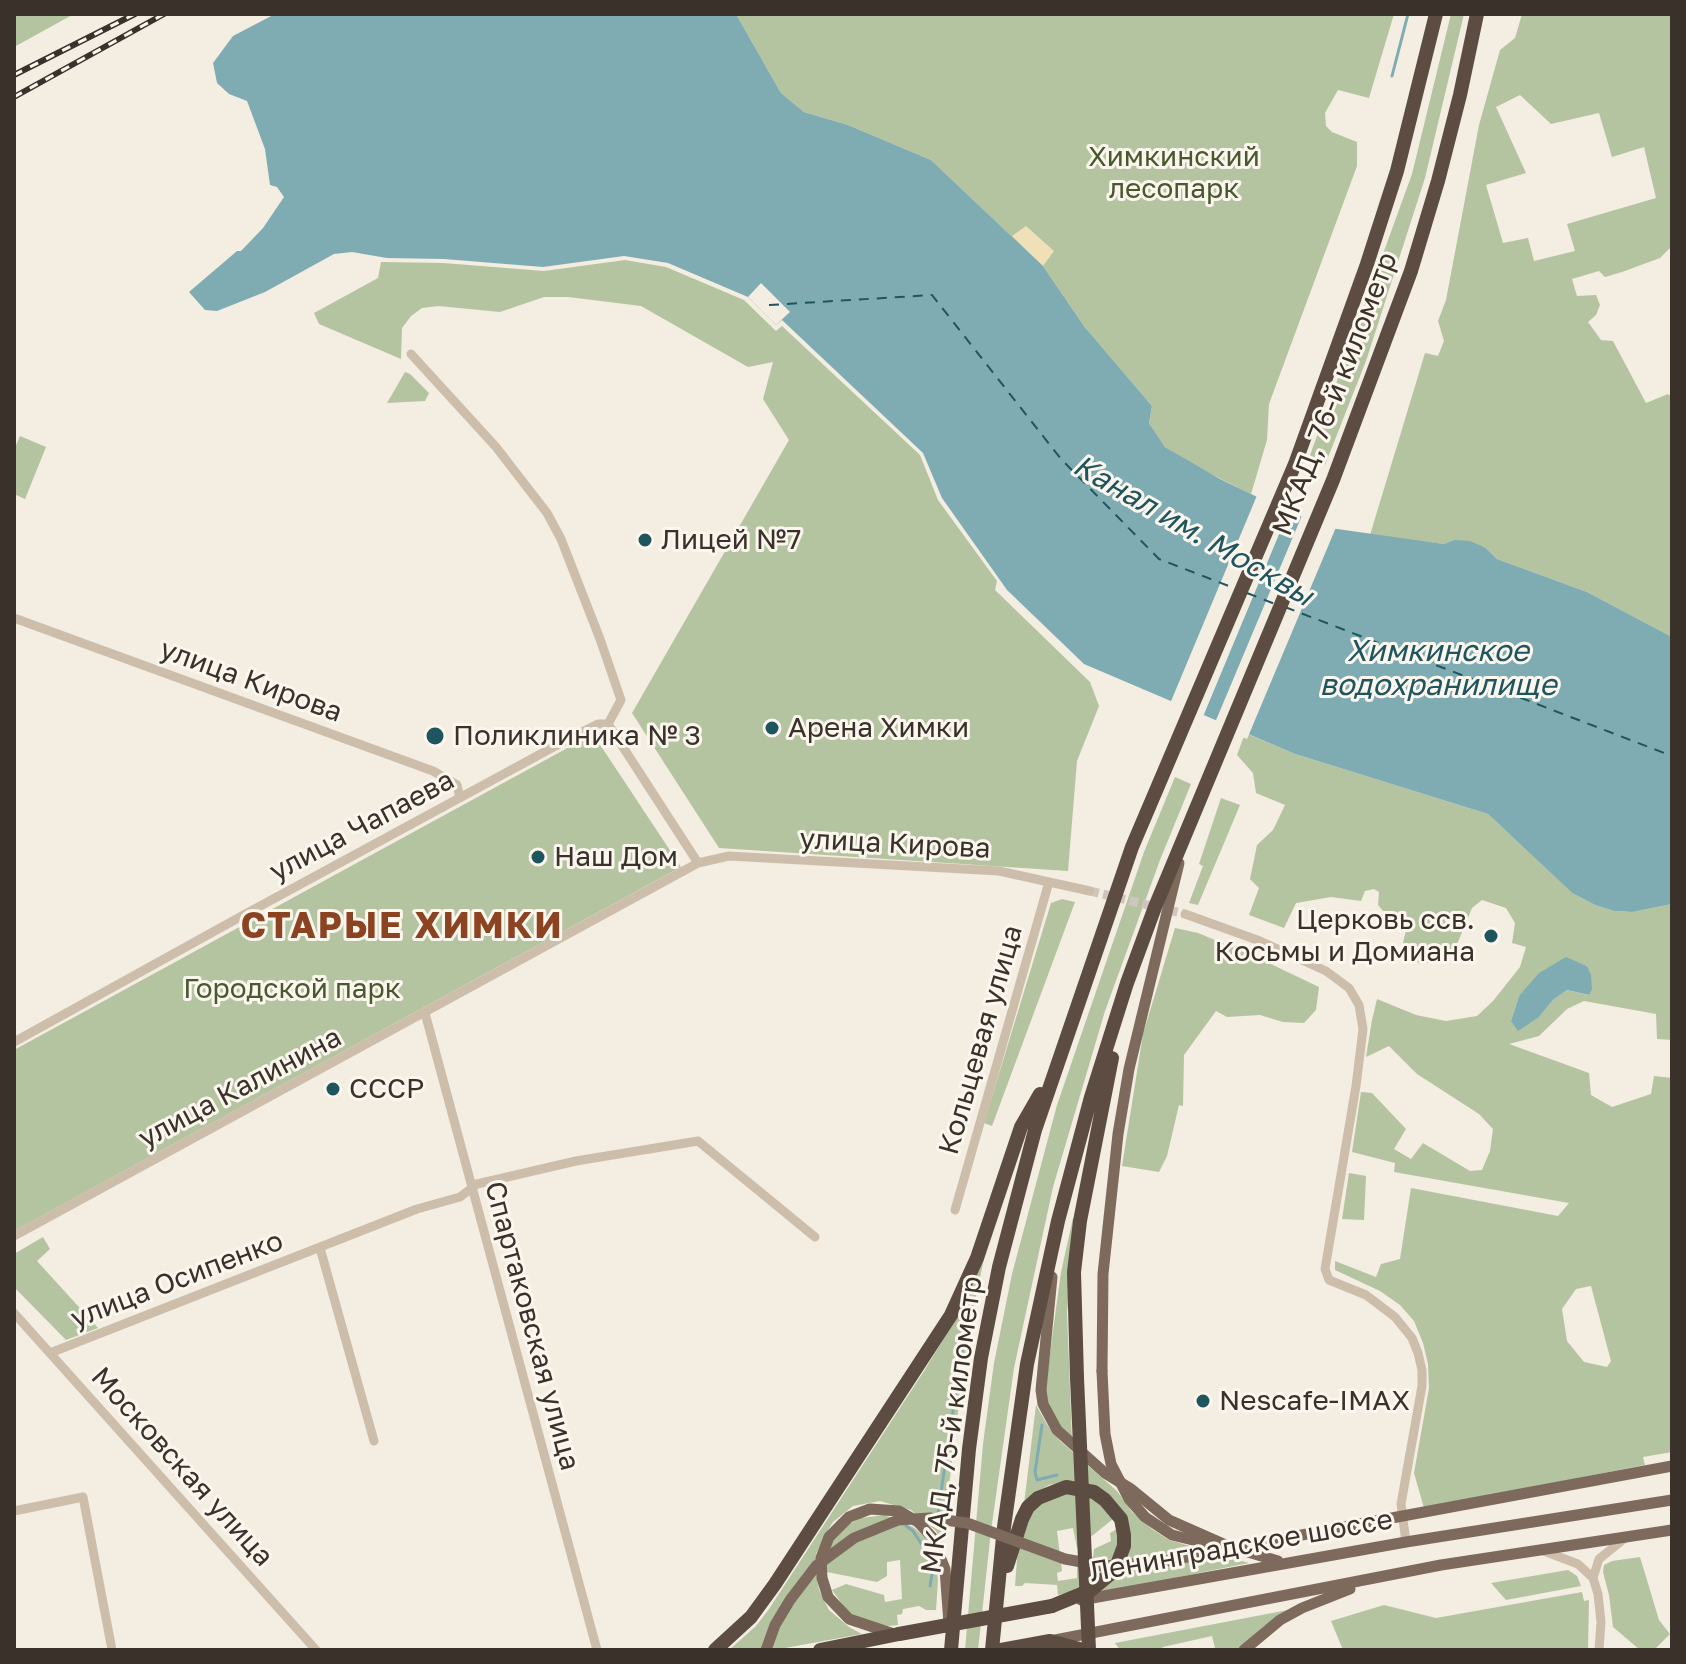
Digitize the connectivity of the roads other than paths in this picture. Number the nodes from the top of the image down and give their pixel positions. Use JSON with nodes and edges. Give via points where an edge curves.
{"nodes":[{"id":1,"x":1436,"y":14,"type":"edge"},
{"id":2,"x":1477,"y":14,"type":"edge"},
{"id":3,"x":411,"y":354,"type":"dead end"},
{"id":4,"x":14,"y":618,"type":"edge"},
{"id":5,"x":608,"y":724,"type":"junction"},
{"id":6,"x":460,"y":798,"type":"junction"},
{"id":7,"x":1192,"y":813,"type":"junction"},
{"id":8,"x":698,"y":863,"type":"junction"},
{"id":9,"x":1049,"y":882,"type":"junction"},
{"id":10,"x":1090,"y":891,"type":"tunnel mouth"},
{"id":11,"x":1185,"y":914,"type":"tunnel mouth"},
{"id":12,"x":1127,"y":983,"type":"junction"},
{"id":13,"x":425,"y":1013,"type":"junction"},
{"id":14,"x":14,"y":1042,"type":"edge"},
{"id":15,"x":1054,"y":1070,"type":"junction"},
{"id":16,"x":472,"y":1189,"type":"junction"},
{"id":17,"x":955,"y":1210,"type":"dead end"},
{"id":18,"x":1058,"y":1221,"type":"junction"},
{"id":19,"x":14,"y":1236,"type":"edge"},
{"id":20,"x":815,"y":1237,"type":"dead end"},
{"id":21,"x":320,"y":1248,"type":"junction"},
{"id":22,"x":14,"y":1313,"type":"edge"},
{"id":23,"x":50,"y":1353,"type":"junction"},
{"id":24,"x":374,"y":1441,"type":"dead end"},
{"id":25,"x":1672,"y":1466,"type":"edge"},
{"id":26,"x":1672,"y":1500,"type":"edge"},
{"id":27,"x":14,"y":1511,"type":"edge"},
{"id":28,"x":1672,"y":1530,"type":"edge"},
{"id":29,"x":1625,"y":1538,"type":"junction"},
{"id":30,"x":1406,"y":1542,"type":"junction"},
{"id":31,"x":1239,"y":1547,"type":"junction"},
{"id":32,"x":1541,"y":1550,"type":"junction"},
{"id":33,"x":1287,"y":1563,"type":"junction"},
{"id":34,"x":1383,"y":1577,"type":"junction"},
{"id":35,"x":1593,"y":1578,"type":"junction"},
{"id":36,"x":1052,"y":1606,"type":"junction"},
{"id":37,"x":995,"y":1609,"type":"junction"},
{"id":38,"x":899,"y":1634,"type":"junction"},
{"id":39,"x":1050,"y":1641,"type":"junction"},
{"id":40,"x":112,"y":1650,"type":"edge"},
{"id":41,"x":316,"y":1650,"type":"edge"},
{"id":42,"x":597,"y":1650,"type":"edge"},
{"id":43,"x":715,"y":1650,"type":"edge"},
{"id":44,"x":766,"y":1650,"type":"edge"},
{"id":45,"x":820,"y":1650,"type":"edge"},
{"id":46,"x":951,"y":1650,"type":"edge"},
{"id":47,"x":992,"y":1650,"type":"edge"},
{"id":48,"x":1001,"y":1650,"type":"edge"},
{"id":49,"x":1083,"y":1650,"type":"edge"},
{"id":50,"x":1089,"y":1650,"type":"edge"},
{"id":51,"x":1244,"y":1650,"type":"edge"},
{"id":52,"x":1599,"y":1650,"type":"edge"}],
"edges":[{"from":1,"to":15,"type":"highway","name":"МКАД, 76-й километр","via":[[1397,171],[1295,464],[1132,847]]},
{"from":2,"to":7,"type":"highway","name":"МКАД, 76-й километр","via":[[1457,109],[1377,366]]},
{"from":3,"to":5,"type":"street","via":[[496,447],[561,539],[621,700]]},
{"from":4,"to":6,"type":"street","name":"улица Кирова","via":[[433,771],[457,785]]},
{"from":5,"to":6,"type":"street","name":"улица Чапаева","via":[[596,725]]},
{"from":5,"to":8,"type":"street"},
{"from":6,"to":14,"type":"street","name":"улица Чапаева"},
{"from":7,"to":12,"type":"highway","name":"МКАД, 76-й километр"},
{"from":7,"to":31,"type":"main road","bridge":true,"via":[[1146,993],[1118,1134],[1103,1274],[1105,1434],[1111,1464],[1129,1499],[1155,1525],[1188,1540]]},
{"from":8,"to":9,"type":"street","name":"улица Кирова","via":[[729,856],[999,871]]},
{"from":8,"to":13,"type":"street","name":"улица Калинина"},
{"from":9,"to":10,"type":"street","name":"улица Кирова"},
{"from":9,"to":17,"type":"street","name":"Кольцевая улица"},
{"from":11,"to":30,"type":"street","via":[[1326,971],[1349,988],[1359,1005],[1363,1029],[1356,1086],[1325,1269],[1329,1280],[1366,1295],[1395,1317],[1418,1353],[1422,1386],[1401,1504]]},
{"from":12,"to":18,"type":"highway","name":"МКАД, 76-й километр"},
{"from":12,"to":50,"type":"highway","bridge":true,"via":[[1074,1272]]},
{"from":13,"to":16,"type":"street","name":"Спартаковская улица"},
{"from":13,"to":19,"type":"street","name":"улица Калинина"},
{"from":15,"to":43,"type":"highway","via":[[1021,1127],[977,1258],[951,1315],[770,1592]]},
{"from":15,"to":46,"type":"highway","name":"МКАД, 75-й километр","via":[[999,1267],[981,1358]]},
{"from":16,"to":20,"type":"street","name":"улица Осипенко","via":[[576,1161],[698,1141]]},
{"from":16,"to":21,"type":"street","name":"улица Осипенко"},
{"from":16,"to":42,"type":"street","name":"Спартаковская улица"},
{"from":18,"to":33,"type":"main road","via":[[1041,1390],[1048,1417],[1080,1452],[1169,1520],[1228,1546]]},
{"from":18,"to":37,"type":"highway","via":[[1025,1379]]},
{"from":21,"to":23,"type":"street","name":"улица Осипенко"},
{"from":21,"to":24,"type":"street"},
{"from":22,"to":23,"type":"street","name":"Московская улица"},
{"from":23,"to":41,"type":"street","name":"Московская улица"},
{"from":25,"to":31,"type":"main road","bridge":true},
{"from":26,"to":30,"type":"main road","name":"Ленинградское шоссе"},
{"from":27,"to":40,"type":"street","via":[[83,1497]]},
{"from":28,"to":29,"type":"main road","name":"Ленинградское шоссе"},
{"from":29,"to":32,"type":"main road","name":"Ленинградское шоссе"},
{"from":29,"to":35,"type":"street","via":[[1599,1559]]},
{"from":30,"to":33,"type":"main road","name":"Ленинградское шоссе"},
{"from":31,"to":44,"type":"main road","bridge":true,"via":[[1104,1566],[1065,1559],[959,1522],[898,1520],[854,1538],[816,1566],[775,1625]]},
{"from":32,"to":34,"type":"main road","name":"Ленинградское шоссе"},
{"from":32,"to":35,"type":"street","via":[[1573,1562]]},
{"from":33,"to":36,"type":"main road","name":"Ленинградское шоссе"},
{"from":34,"to":39,"type":"main road","name":"Ленинградское шоссе"},
{"from":34,"to":51,"type":"main road","via":[[1302,1608]]},
{"from":35,"to":52,"type":"street","via":[[1601,1622]]},
{"from":36,"to":37,"type":"highway","via":[[1107,1579],[1124,1546],[1115,1509],[1094,1492],[1066,1487],[1028,1507]]},
{"from":36,"to":38,"type":"highway","name":"Ленинградское шоссе","bridge":true},
{"from":37,"to":47,"type":"highway"},
{"from":38,"to":45,"type":"highway","name":"Ленинградское шоссе"},
{"from":38,"to":46,"type":"main road","via":[[849,1619],[824,1587],[820,1567],[829,1537],[849,1517],[870,1509],[909,1516],[936,1545],[945,1569]]},
{"from":39,"to":48,"type":"highway","name":"Ленинградское шоссе"},
{"from":39,"to":49,"type":"highway"}]}
